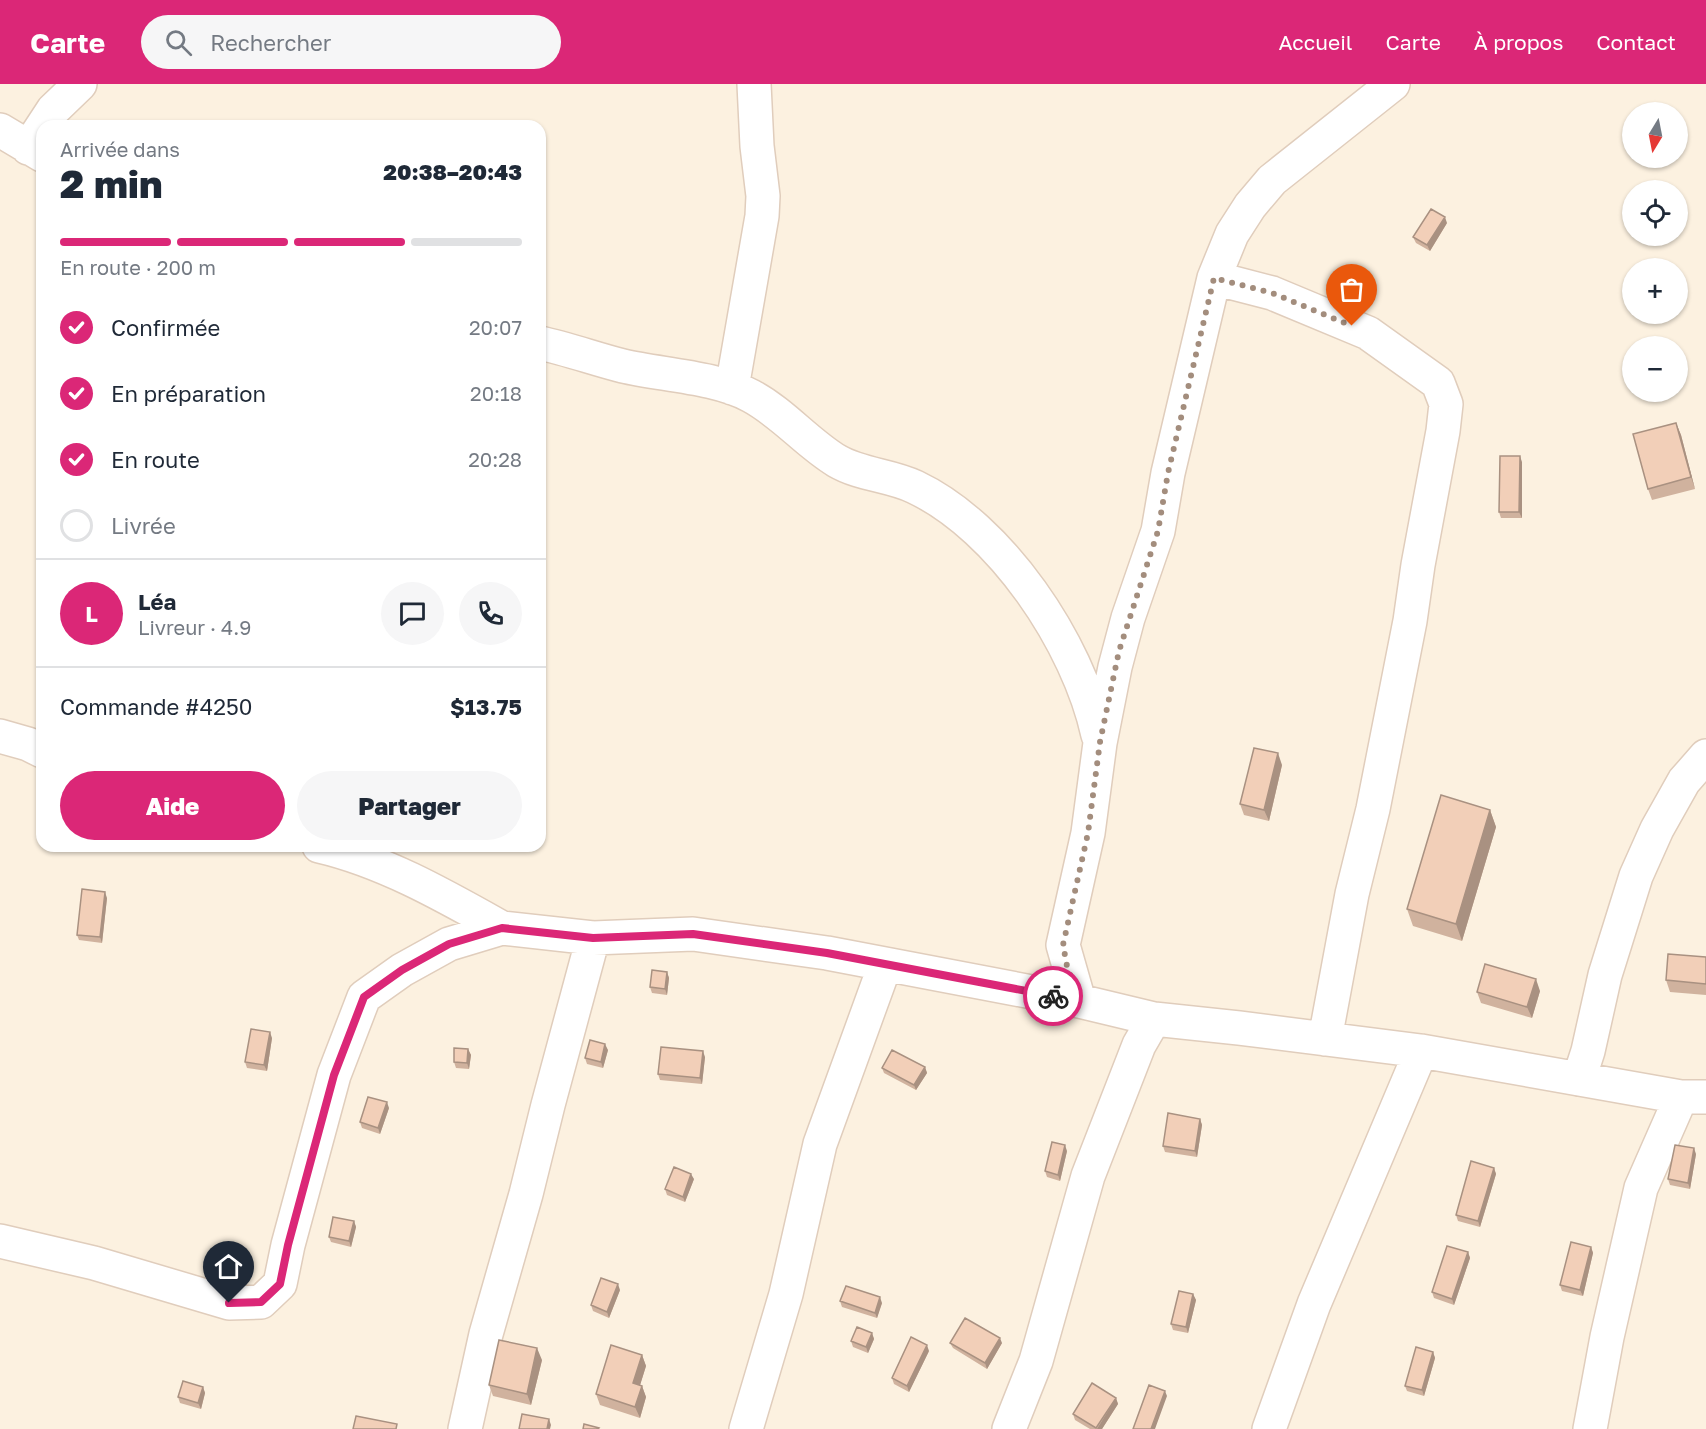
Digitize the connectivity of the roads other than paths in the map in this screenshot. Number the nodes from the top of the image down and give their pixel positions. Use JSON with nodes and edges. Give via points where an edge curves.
{"nodes":[{"id":1,"x":80,"y":84,"type":"edge"},
{"id":2,"x":754,"y":84,"type":"edge"},
{"id":3,"x":1393,"y":84,"type":"edge"},
{"id":4,"x":49,"y":120,"type":"edge"},
{"id":5,"x":0,"y":130,"type":"edge"},
{"id":6,"x":35,"y":152,"type":"edge"},
{"id":7,"x":1214,"y":278,"type":"junction"},
{"id":8,"x":546,"y":344,"type":"edge"},
{"id":9,"x":732,"y":388,"type":"junction"},
{"id":10,"x":0,"y":736,"type":"edge"},
{"id":11,"x":1100,"y":742,"type":"junction"},
{"id":12,"x":36,"y":748,"type":"edge"},
{"id":13,"x":1706,"y":756,"type":"edge"},
{"id":14,"x":341,"y":852,"type":"edge"},
{"id":15,"x":502,"y":928,"type":"junction"},
{"id":16,"x":593,"y":938,"type":"junction"},
{"id":17,"x":885,"y":964,"type":"junction"},
{"id":18,"x":1079,"y":1001,"type":"junction"},
{"id":19,"x":1154,"y":1019,"type":"junction"},
{"id":20,"x":1325,"y":1039,"type":"junction"},
{"id":21,"x":1421,"y":1051,"type":"junction"},
{"id":22,"x":1579,"y":1078,"type":"junction"},
{"id":23,"x":1694,"y":1097,"type":"edge"},
{"id":24,"x":0,"y":1241,"type":"edge"},
{"id":25,"x":465,"y":1429,"type":"edge"},
{"id":26,"x":746,"y":1429,"type":"edge"},
{"id":27,"x":1009,"y":1429,"type":"edge"},
{"id":28,"x":1269,"y":1429,"type":"edge"},
{"id":29,"x":1590,"y":1429,"type":"edge"}],
"edges":[{"from":1,"to":4,"type":"street","via":[[53,110]]},
{"from":2,"to":9,"type":"street","via":[[762,216]]},
{"from":3,"to":7,"type":"street","via":[[1272,180],[1232,234]]},
{"from":5,"to":6,"type":"street"},
{"from":7,"to":11,"type":"street","via":[[1158,531],[1128,618]]},
{"from":7,"to":20,"type":"street","via":[[1272,293],[1368,333],[1438,383],[1446,404],[1410,621]]},
{"from":8,"to":9,"type":"street"},
{"from":9,"to":11,"type":"street","via":[[767,406],[838,462],[915,487],[989,540],[1034,597],[1062,641],[1085,689]]},
{"from":10,"to":12,"type":"street"},
{"from":11,"to":18,"type":"street","via":[[1088,833],[1063,945]]},
{"from":13,"to":22,"type":"street","via":[[1684,781],[1636,876]]},
{"from":14,"to":15,"type":"street","via":[[440,894]]},
{"from":15,"to":16,"type":"street"},
{"from":15,"to":24,"type":"street","via":[[449,944],[364,997],[334,1075],[280,1284],[261,1302],[229,1303],[94,1263]]},
{"from":16,"to":17,"type":"street","via":[[693,934]]},
{"from":16,"to":25,"type":"street","via":[[486,1334]]},
{"from":17,"to":18,"type":"street"},
{"from":17,"to":26,"type":"street","via":[[820,1144],[786,1294]]},
{"from":18,"to":19,"type":"street"},
{"from":19,"to":20,"type":"street"},
{"from":19,"to":27,"type":"street","via":[[1139,1045],[1088,1176],[1036,1361]]},
{"from":20,"to":21,"type":"street"},
{"from":21,"to":22,"type":"street"},
{"from":21,"to":28,"type":"street","via":[[1314,1304]]},
{"from":22,"to":23,"type":"street"},
{"from":23,"to":29,"type":"street","via":[[1641,1188]]}]}
